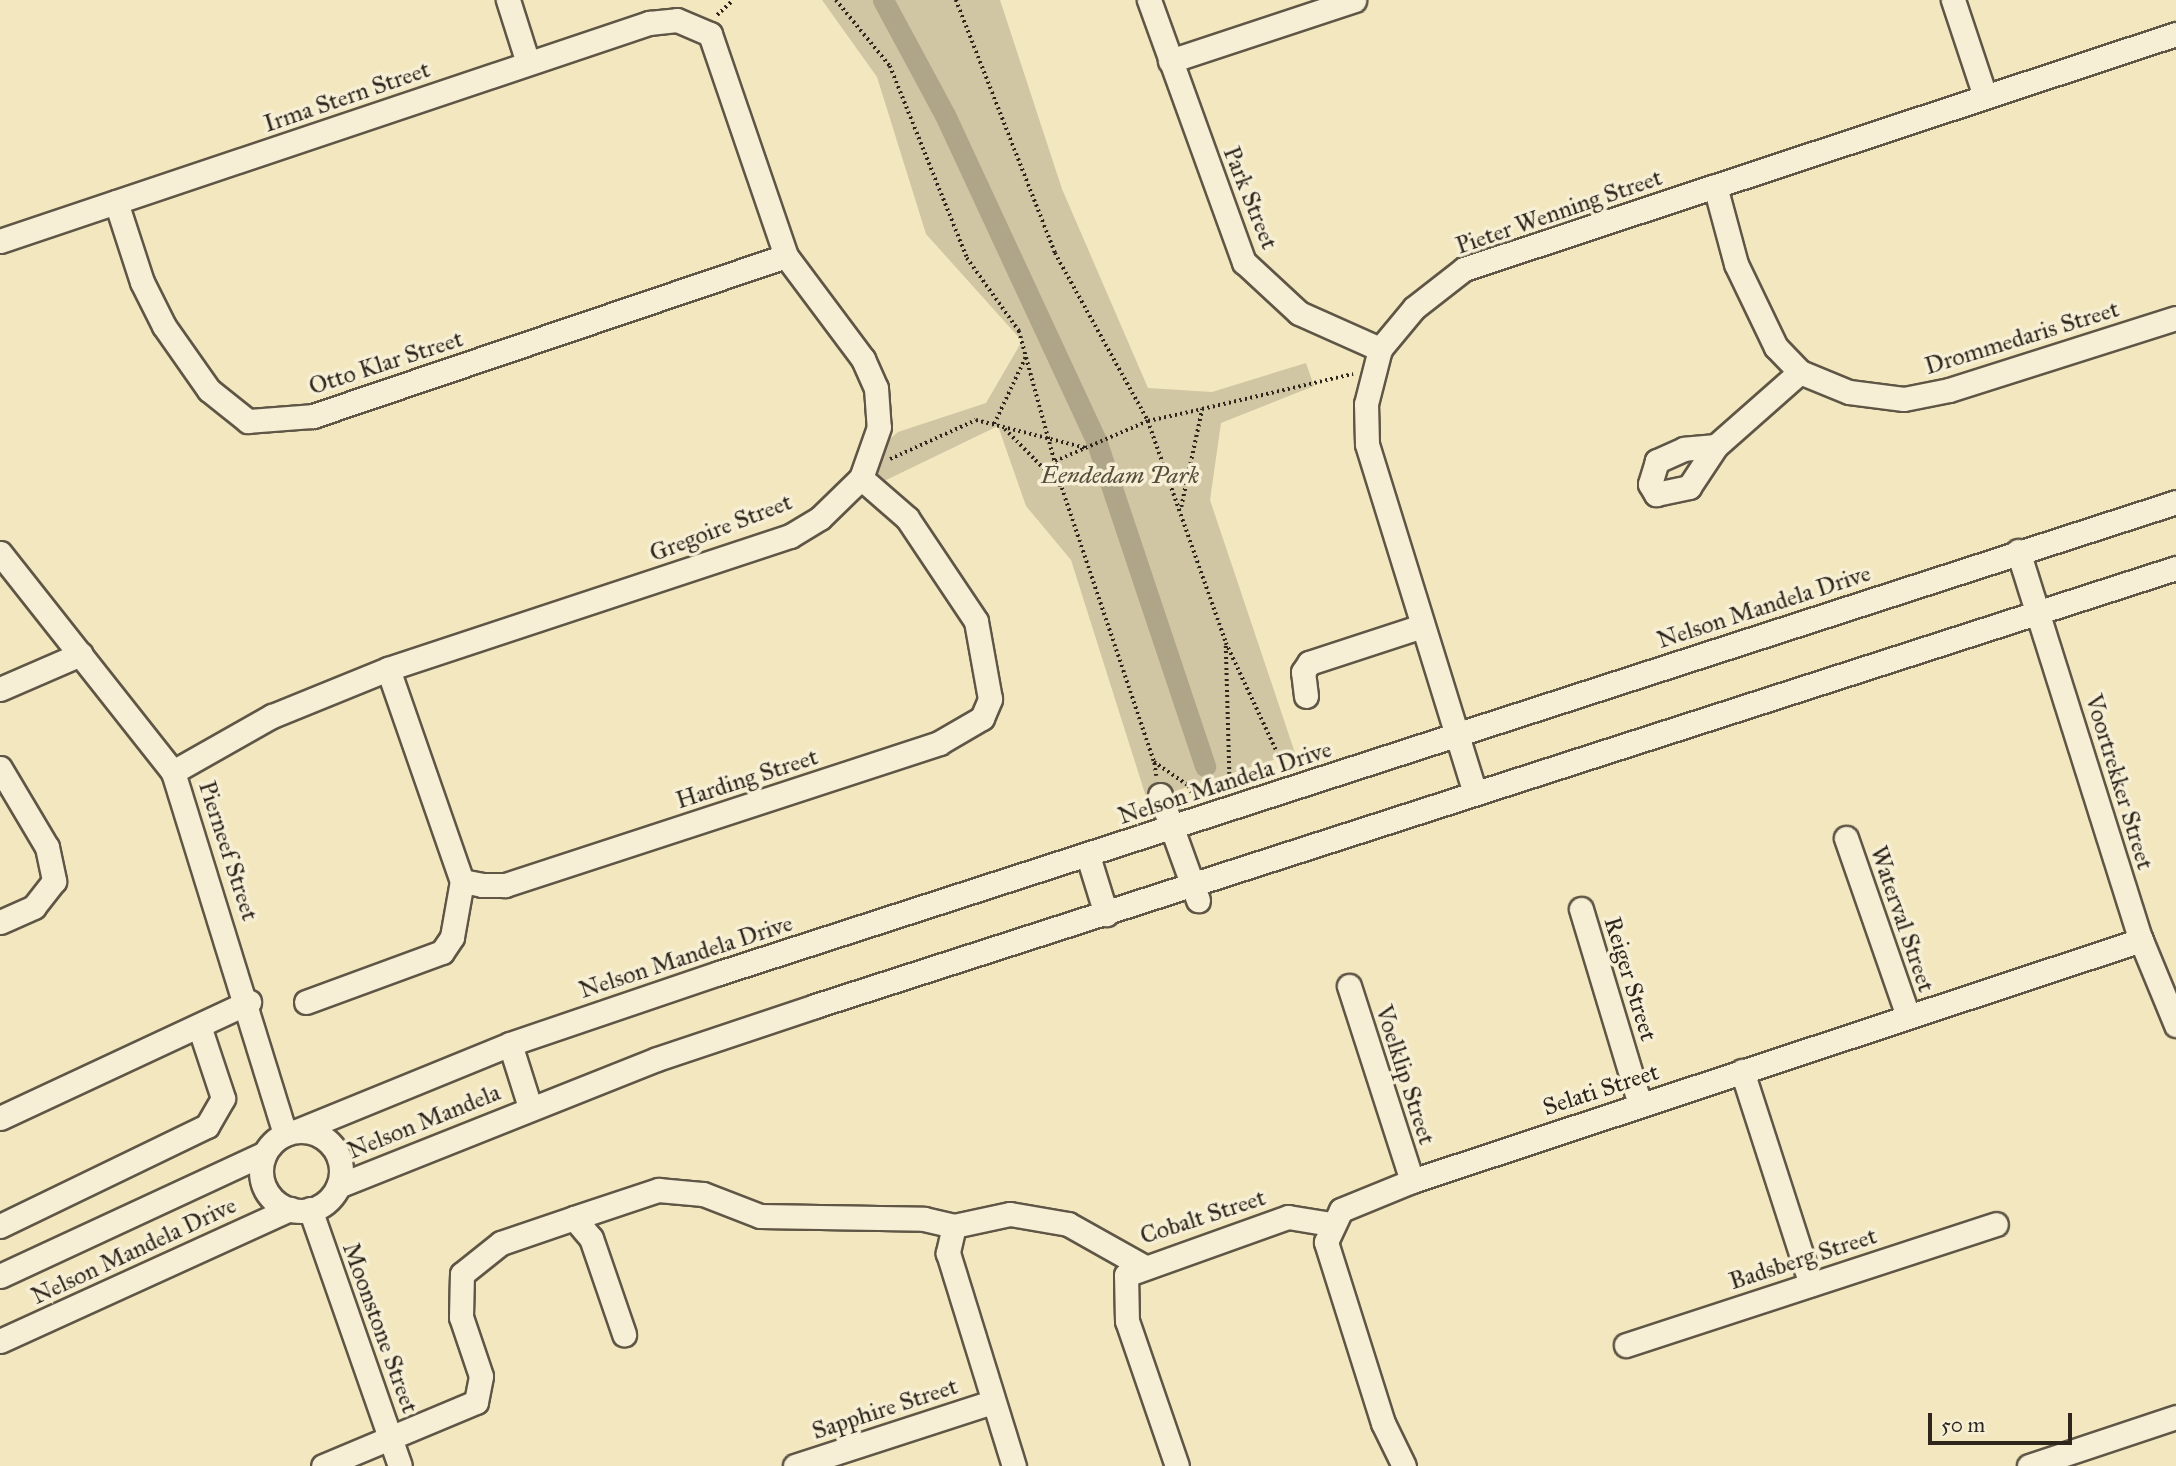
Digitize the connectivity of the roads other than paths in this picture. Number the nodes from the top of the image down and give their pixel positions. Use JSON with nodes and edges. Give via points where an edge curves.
{"nodes":[{"id":1,"x":508,"y":0,"type":"edge"},
{"id":2,"x":1149,"y":0,"type":"edge"},
{"id":3,"x":1354,"y":0,"type":"edge"},
{"id":4,"x":1953,"y":0,"type":"edge"},
{"id":5,"x":710,"y":34,"type":"joint"},
{"id":6,"x":2176,"y":34,"type":"edge"},
{"id":7,"x":1170,"y":61,"type":"junction"},
{"id":8,"x":528,"y":64,"type":"junction"},
{"id":9,"x":1985,"y":96,"type":"junction"},
{"id":10,"x":1714,"y":186,"type":"junction"},
{"id":11,"x":116,"y":202,"type":"junction"},
{"id":12,"x":0,"y":241,"type":"edge"},
{"id":13,"x":786,"y":256,"type":"junction"},
{"id":14,"x":2176,"y":318,"type":"edge"},
{"id":15,"x":1378,"y":358,"type":"junction"},
{"id":16,"x":1800,"y":372,"type":"junction"},
{"id":17,"x":1716,"y":446,"type":"dead end"},
{"id":18,"x":861,"y":478,"type":"junction"},
{"id":19,"x":2176,"y":502,"type":"edge"},
{"id":20,"x":2018,"y":551,"type":"junction"},
{"id":21,"x":0,"y":553,"type":"edge"},
{"id":22,"x":2176,"y":568,"type":"edge"},
{"id":23,"x":2039,"y":616,"type":"junction"},
{"id":24,"x":1422,"y":626,"type":"junction"},
{"id":25,"x":80,"y":654,"type":"junction"},
{"id":26,"x":388,"y":669,"type":"junction"},
{"id":27,"x":0,"y":689,"type":"edge"},
{"id":28,"x":1306,"y":696,"type":"dead end"},
{"id":29,"x":1457,"y":737,"type":"junction"},
{"id":30,"x":0,"y":768,"type":"edge"},
{"id":31,"x":173,"y":772,"type":"junction"},
{"id":32,"x":1474,"y":790,"type":"junction"},
{"id":33,"x":1160,"y":795,"type":"dead end"},
{"id":34,"x":1172,"y":829,"type":"junction"},
{"id":35,"x":1846,"y":838,"type":"dead end"},
{"id":36,"x":1088,"y":856,"type":"junction"},
{"id":37,"x":462,"y":881,"type":"junction"},
{"id":38,"x":1195,"y":892,"type":"junction"},
{"id":39,"x":1581,"y":909,"type":"dead end"},
{"id":40,"x":1106,"y":914,"type":"junction"},
{"id":41,"x":0,"y":922,"type":"edge"},
{"id":42,"x":2141,"y":940,"type":"junction"},
{"id":43,"x":1349,"y":986,"type":"dead end"},
{"id":44,"x":249,"y":1002,"type":"junction"},
{"id":45,"x":306,"y":1002,"type":"dead end"},
{"id":46,"x":1908,"y":1016,"type":"junction"},
{"id":47,"x":2176,"y":1025,"type":"edge"},
{"id":48,"x":199,"y":1026,"type":"junction"},
{"id":49,"x":510,"y":1044,"type":"junction"},
{"id":50,"x":1742,"y":1071,"type":"junction"},
{"id":51,"x":1640,"y":1104,"type":"junction"},
{"id":52,"x":530,"y":1107,"type":"junction"},
{"id":53,"x":0,"y":1118,"type":"edge"},
{"id":54,"x":291,"y":1133,"type":"junction"},
{"id":55,"x":265,"y":1153,"type":"junction"},
{"id":56,"x":1412,"y":1181,"type":"junction"},
{"id":57,"x":338,"y":1186,"type":"junction"},
{"id":58,"x":300,"y":1209,"type":"junction"},
{"id":59,"x":575,"y":1218,"type":"junction"},
{"id":60,"x":1331,"y":1224,"type":"junction"},
{"id":61,"x":1996,"y":1224,"type":"dead end"},
{"id":62,"x":0,"y":1226,"type":"edge"},
{"id":63,"x":954,"y":1226,"type":"junction"},
{"id":64,"x":1141,"y":1265,"type":"junction"},
{"id":65,"x":0,"y":1276,"type":"edge"},
{"id":66,"x":1811,"y":1284,"type":"junction"},
{"id":67,"x":624,"y":1334,"type":"dead end"},
{"id":68,"x":0,"y":1341,"type":"edge"},
{"id":69,"x":1626,"y":1345,"type":"dead end"},
{"id":70,"x":992,"y":1402,"type":"junction"},
{"id":71,"x":2176,"y":1417,"type":"edge"},
{"id":72,"x":393,"y":1441,"type":"junction"},
{"id":73,"x":323,"y":1466,"type":"edge"},
{"id":74,"x":400,"y":1466,"type":"edge"},
{"id":75,"x":795,"y":1466,"type":"edge"},
{"id":76,"x":1014,"y":1466,"type":"edge"},
{"id":77,"x":1177,"y":1466,"type":"edge"},
{"id":78,"x":1404,"y":1466,"type":"edge"},
{"id":79,"x":2029,"y":1466,"type":"edge"}],
"edges":[{"from":1,"to":8,"type":"street"},
{"from":2,"to":7,"type":"street","name":"Park Street"},
{"from":3,"to":7,"type":"street"},
{"from":4,"to":9,"type":"street"},
{"from":5,"to":8,"type":"street","name":"Irma Stern Street","via":[[677,20],[649,23]]},
{"from":5,"to":13,"type":"street","name":"Gregoire Street"},
{"from":6,"to":9,"type":"street","name":"Pieter Wenning Street"},
{"from":7,"to":15,"type":"street","name":"Park Street","via":[[1244,262],[1299,313]]},
{"from":8,"to":11,"type":"street","name":"Irma Stern Street"},
{"from":9,"to":10,"type":"street","name":"Pieter Wenning Street"},
{"from":10,"to":15,"type":"street","name":"Pieter Wenning Street","via":[[1464,268],[1436,287]]},
{"from":10,"to":16,"type":"street","via":[[1753,306]]},
{"from":11,"to":12,"type":"street","name":"Irma Stern Street"},
{"from":11,"to":13,"type":"street","name":"Otto Klar Street","via":[[142,282],[164,326],[209,390],[248,421],[313,416]]},
{"from":13,"to":18,"type":"street","name":"Gregoire Street","via":[[863,359],[876,388],[879,427]]},
{"from":14,"to":16,"type":"street","name":"Drommedaris Street","via":[[1949,390],[1904,399],[1849,392]]},
{"from":15,"to":24,"type":"street","via":[[1367,444]]},
{"from":16,"to":17,"type":"street"},
{"from":18,"to":26,"type":"street","name":"Gregoire Street","via":[[820,518],[790,536]]},
{"from":18,"to":37,"type":"street","name":"Harding Street","via":[[907,518],[976,621],[990,672],[990,699],[982,718],[939,743],[505,885]]},
{"from":19,"to":20,"type":"street","name":"Nelson Mandela Drive"},
{"from":20,"to":23,"type":"street","name":"Voortrekker Street"},
{"from":20,"to":29,"type":"street","name":"Nelson Mandela Drive"},
{"from":21,"to":25,"type":"street","name":"Pierneef Street"},
{"from":22,"to":23,"type":"street"},
{"from":23,"to":32,"type":"street"},
{"from":23,"to":42,"type":"street","name":"Voortrekker Street"},
{"from":24,"to":28,"type":"street","via":[[1309,663],[1303,672]]},
{"from":24,"to":29,"type":"street"},
{"from":25,"to":27,"type":"street"},
{"from":25,"to":31,"type":"street","name":"Pierneef Street"},
{"from":26,"to":31,"type":"street","name":"Gregoire Street","via":[[272,716]]},
{"from":26,"to":37,"type":"street"},
{"from":29,"to":32,"type":"street"},
{"from":29,"to":34,"type":"street","name":"Nelson Mandela Drive"},
{"from":30,"to":41,"type":"street","via":[[47,846],[54,881],[34,907]]},
{"from":31,"to":44,"type":"street","name":"Pierneef Street"},
{"from":32,"to":38,"type":"street"},
{"from":33,"to":34,"type":"street"},
{"from":34,"to":36,"type":"street","name":"Nelson Mandela Drive"},
{"from":34,"to":38,"type":"street"},
{"from":35,"to":46,"type":"street","name":"Waterval Street"},
{"from":36,"to":40,"type":"street"},
{"from":36,"to":49,"type":"street","name":"Nelson Mandela Drive"},
{"from":37,"to":45,"type":"street","via":[[452,937],[442,952]]},
{"from":38,"to":40,"type":"street"},
{"from":39,"to":51,"type":"street","name":"Reiger Street"},
{"from":40,"to":52,"type":"street","via":[[802,1010]]},
{"from":42,"to":46,"type":"street","name":"Selati Street"},
{"from":42,"to":47,"type":"street","name":"Voortrekker Street"},
{"from":43,"to":56,"type":"street","name":"Voelklip Street"},
{"from":44,"to":48,"type":"street"},
{"from":44,"to":54,"type":"street","name":"Pierneef Street"},
{"from":46,"to":50,"type":"street","name":"Selati Street"},
{"from":48,"to":53,"type":"street"},
{"from":48,"to":62,"type":"street","via":[[223,1098],[206,1126]]},
{"from":49,"to":52,"type":"street"},
{"from":49,"to":54,"type":"street","name":"Nelson Mandela Drive"},
{"from":50,"to":51,"type":"street","name":"Selati Street"},
{"from":50,"to":66,"type":"street"},
{"from":51,"to":56,"type":"street","name":"Selati Street"},
{"from":52,"to":57,"type":"street","name":"Nelson Mandela"},
{"from":54,"to":55,"type":"street"},
{"from":54,"to":57,"type":"street","via":[[331,1144],[341,1167]]},
{"from":55,"to":58,"type":"street","via":[[262,1180]]},
{"from":55,"to":65,"type":"street","name":"Nelson Mandela Drive"},
{"from":56,"to":60,"type":"street","name":"Selati Street","via":[[1356,1201]]},
{"from":57,"to":58,"type":"street","via":[[327,1201]]},
{"from":58,"to":68,"type":"street","name":"Nelson Mandela Drive"},
{"from":58,"to":72,"type":"street","name":"Moonstone Street"},
{"from":59,"to":63,"type":"street","via":[[658,1190],[704,1194],[760,1216],[924,1219]]},
{"from":59,"to":67,"type":"street","via":[[591,1238]]},
{"from":59,"to":72,"type":"street","via":[[501,1243],[462,1274],[461,1317],[481,1376],[476,1402]]},
{"from":60,"to":64,"type":"street","name":"Cobalt Street","via":[[1288,1217]]},
{"from":60,"to":78,"type":"street","via":[[1326,1242],[1344,1305]]},
{"from":61,"to":66,"type":"street","name":"Badsberg Street"},
{"from":63,"to":64,"type":"street","via":[[1010,1214],[1069,1224]]},
{"from":63,"to":70,"type":"street","name":"Sapphire Street","via":[[948,1253]]},
{"from":64,"to":77,"type":"street","name":"Cobalt Street","via":[[1126,1275],[1122,1291]]},
{"from":66,"to":69,"type":"street","name":"Badsberg Street"},
{"from":70,"to":75,"type":"street","name":"Sapphire Street"},
{"from":70,"to":76,"type":"street","name":"Sapphire Street"},
{"from":71,"to":79,"type":"street"},
{"from":72,"to":73,"type":"street"},
{"from":72,"to":74,"type":"street","name":"Moonstone Street"}]}
